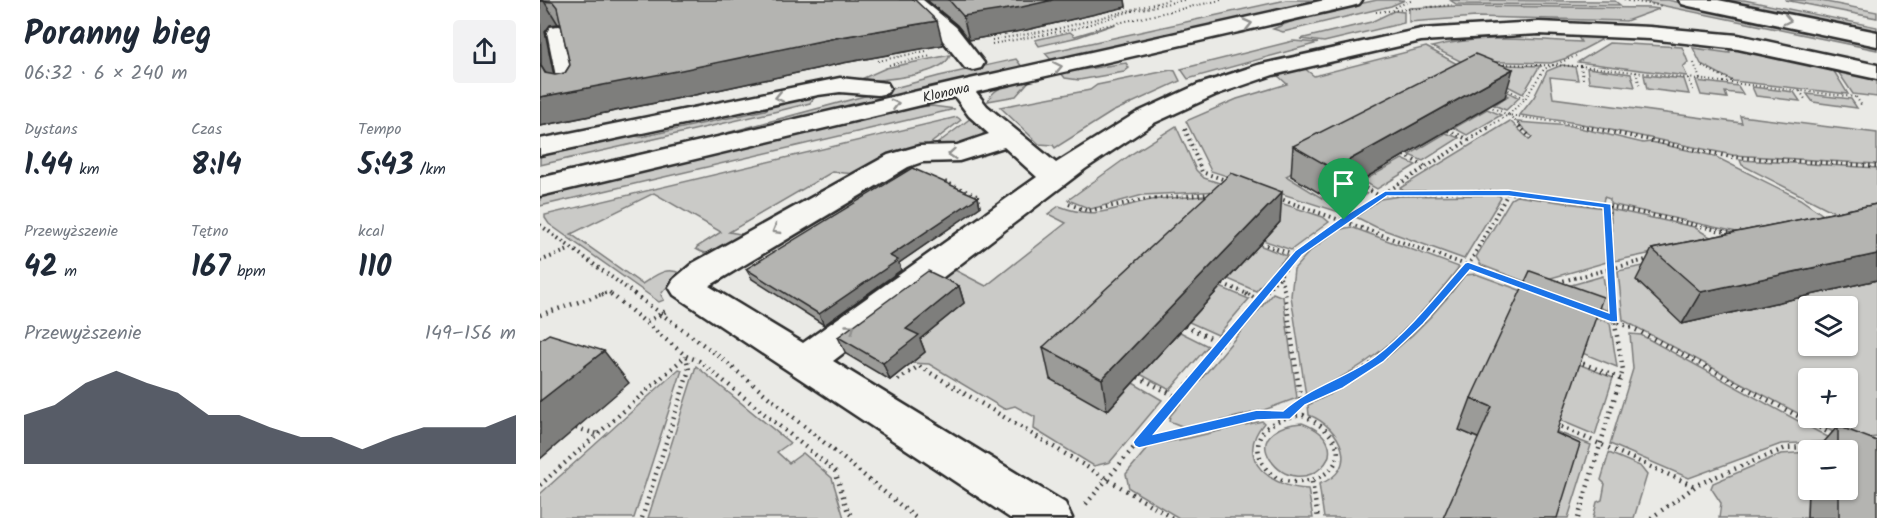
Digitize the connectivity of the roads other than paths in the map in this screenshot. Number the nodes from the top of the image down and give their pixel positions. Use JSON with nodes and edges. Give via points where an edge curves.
{"nodes":[{"id":1,"x":911,"y":0,"type":"edge"},
{"id":2,"x":1352,"y":0,"type":"edge"},
{"id":3,"x":1689,"y":0,"type":"edge"},
{"id":4,"x":1764,"y":0,"type":"edge"},
{"id":5,"x":1877,"y":22,"type":"edge"},
{"id":6,"x":558,"y":32,"type":"edge"},
{"id":7,"x":1084,"y":33,"type":"road end"},
{"id":8,"x":1877,"y":39,"type":"edge"},
{"id":9,"x":978,"y":55,"type":"junction"},
{"id":10,"x":1877,"y":72,"type":"edge"},
{"id":11,"x":878,"y":88,"type":"junction"},
{"id":12,"x":961,"y":88,"type":"junction"},
{"id":13,"x":571,"y":91,"type":"edge"},
{"id":14,"x":1008,"y":137,"type":"junction"},
{"id":15,"x":540,"y":147,"type":"edge"},
{"id":16,"x":540,"y":171,"type":"edge"},
{"id":17,"x":1056,"y":178,"type":"junction"},
{"id":18,"x":540,"y":187,"type":"edge"},
{"id":19,"x":804,"y":362,"type":"junction"},
{"id":20,"x":1064,"y":515,"type":"edge"}],
"edges":[{"from":1,"to":9,"type":"street"},
{"from":12,"to":2,"type":"street","name":"Klonowa","one_way":true},
{"from":3,"to":8,"type":"street","one_way":true},
{"from":4,"to":5,"type":"street"},
{"from":6,"to":13,"type":"street"},
{"from":7,"to":9,"type":"street","name":"Klonowa"},
{"from":9,"to":11,"type":"street","name":"Klonowa"},
{"from":10,"to":17,"type":"street","via":[[1738,42],[1618,31],[1539,28],[1421,35],[1266,70],[1206,90],[1136,124]]},
{"from":11,"to":15,"type":"street","one_way":true,"via":[[840,85],[570,130]]},
{"from":11,"to":16,"type":"street","name":"Klonowa","via":[[760,122]]},
{"from":12,"to":14,"type":"street","via":[[978,111]]},
{"from":18,"to":12,"type":"street","name":"Klonowa","one_way":true},
{"from":14,"to":17,"type":"street"},
{"from":14,"to":19,"type":"street","one_way":true,"via":[[959,153],[919,154],[898,161],[705,271],[686,287]]},
{"from":19,"to":17,"type":"street","one_way":true},
{"from":19,"to":20,"type":"street"}]}
